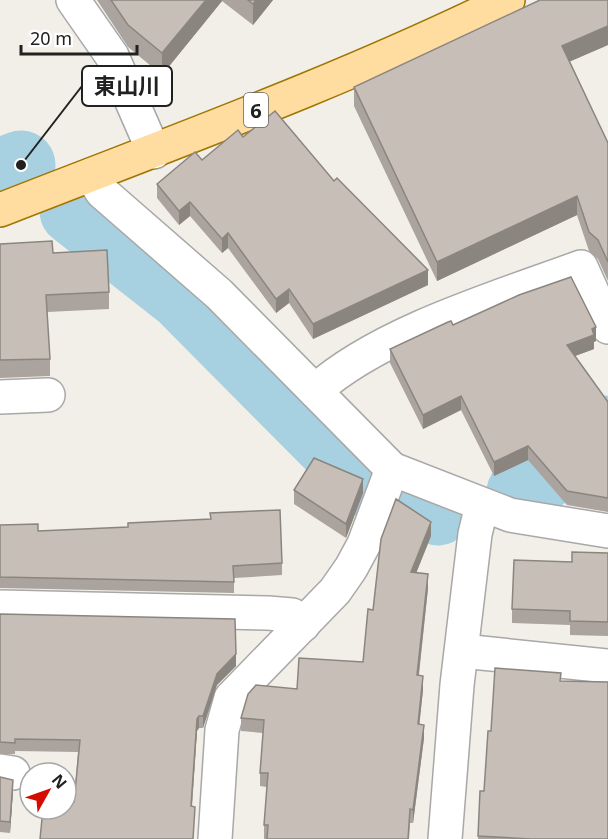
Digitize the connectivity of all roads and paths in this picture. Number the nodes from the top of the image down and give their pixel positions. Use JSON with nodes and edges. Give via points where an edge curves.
{"nodes":[{"id":1,"x":73,"y":0,"type":"edge"},
{"id":2,"x":508,"y":0,"type":"edge"},
{"id":3,"x":154,"y":152,"type":"junction"},
{"id":4,"x":91,"y":175,"type":"junction"},
{"id":5,"x":0,"y":210,"type":"edge"},
{"id":6,"x":608,"y":327,"type":"edge"},
{"id":7,"x":315,"y":391,"type":"junction"},
{"id":8,"x":48,"y":395,"type":"dead end"},
{"id":9,"x":0,"y":397,"type":"edge"},
{"id":10,"x":387,"y":483,"type":"junction"},
{"id":11,"x":482,"y":505,"type":"junction"},
{"id":12,"x":608,"y":531,"type":"edge"},
{"id":13,"x":0,"y":607,"type":"edge"},
{"id":14,"x":303,"y":625,"type":"junction"},
{"id":15,"x":462,"y":651,"type":"junction"},
{"id":16,"x":608,"y":666,"type":"edge"},
{"id":17,"x":215,"y":839,"type":"edge"},
{"id":18,"x":445,"y":839,"type":"edge"}],
"edges":[{"from":1,"to":3,"type":"street","via":[[111,56]]},
{"from":2,"to":3,"type":"main road","number":"6","via":[[412,47]]},
{"from":3,"to":4,"type":"main road","number":"6"},
{"from":4,"to":5,"type":"main road","number":"6"},
{"from":4,"to":7,"type":"street","via":[[102,192],[219,294]]},
{"from":6,"to":7,"type":"street","via":[[581,267],[453,314],[395,341],[332,375]]},
{"from":7,"to":10,"type":"street"},
{"from":8,"to":9,"type":"street"},
{"from":10,"to":11,"type":"street"},
{"from":10,"to":14,"type":"street","via":[[351,568]]},
{"from":11,"to":12,"type":"street","via":[[510,515]]},
{"from":11,"to":15,"type":"street","via":[[474,534]]},
{"from":13,"to":14,"type":"street","via":[[268,613],[292,615]]},
{"from":14,"to":17,"type":"street","via":[[231,698],[222,730]]},
{"from":15,"to":16,"type":"street"},
{"from":15,"to":18,"type":"street"}]}
